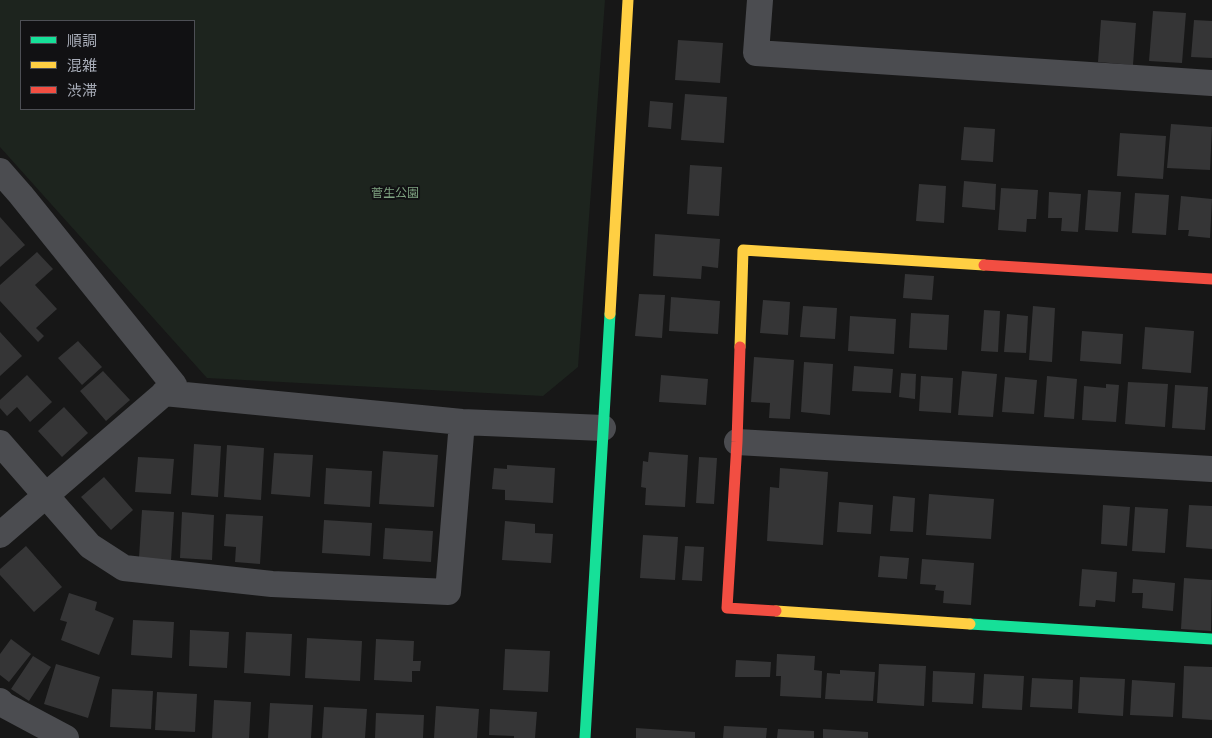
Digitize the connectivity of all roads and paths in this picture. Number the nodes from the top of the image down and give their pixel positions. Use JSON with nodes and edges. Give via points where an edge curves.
{"nodes":[{"id":1,"x":628,"y":0,"type":"edge"},
{"id":2,"x":760,"y":0,"type":"edge"},
{"id":3,"x":1212,"y":84,"type":"edge"},
{"id":4,"x":0,"y":171,"type":"edge"},
{"id":5,"x":1212,"y":279,"type":"edge"},
{"id":6,"x":164,"y":393,"type":"junction"},
{"id":7,"x":462,"y":422,"type":"junction"},
{"id":8,"x":603,"y":428,"type":"junction"},
{"id":9,"x":737,"y":442,"type":"junction"},
{"id":10,"x":0,"y":443,"type":"edge"},
{"id":11,"x":1212,"y":469,"type":"edge"},
{"id":12,"x":46,"y":495,"type":"junction"},
{"id":13,"x":0,"y":535,"type":"edge"},
{"id":14,"x":1212,"y":639,"type":"edge"},
{"id":15,"x":0,"y":701,"type":"edge"},
{"id":16,"x":66,"y":738,"type":"edge"},
{"id":17,"x":585,"y":738,"type":"edge"}],
"edges":[{"from":1,"to":8,"type":"street"},
{"from":2,"to":3,"type":"street","via":[[756,53]]},
{"from":4,"to":6,"type":"street","via":[[174,385]]},
{"from":5,"to":9,"type":"street","via":[[743,250]]},
{"from":6,"to":7,"type":"street"},
{"from":6,"to":12,"type":"street"},
{"from":7,"to":8,"type":"street"},
{"from":7,"to":12,"type":"street","via":[[448,592],[272,584],[124,568],[90,546]]},
{"from":8,"to":17,"type":"street"},
{"from":9,"to":11,"type":"street"},
{"from":9,"to":14,"type":"street","via":[[727,608]]},
{"from":10,"to":12,"type":"street"},
{"from":12,"to":13,"type":"street"},
{"from":15,"to":16,"type":"street"}]}
